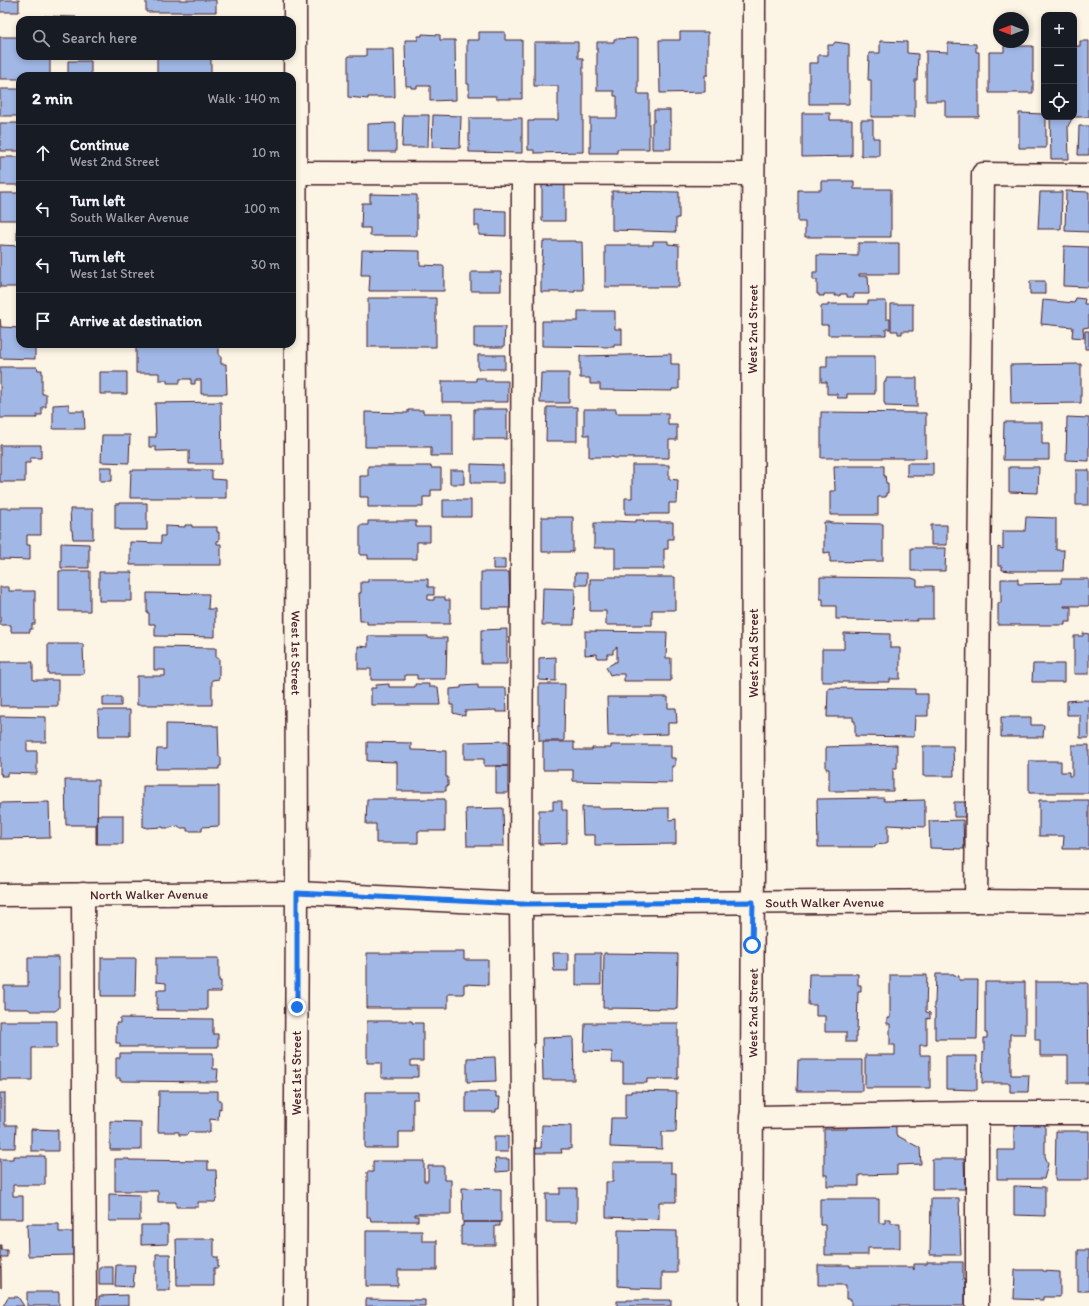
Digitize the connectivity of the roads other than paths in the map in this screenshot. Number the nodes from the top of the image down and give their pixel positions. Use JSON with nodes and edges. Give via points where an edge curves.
{"nodes":[{"id":1,"x":295,"y":0,"type":"edge"},
{"id":2,"x":754,"y":0,"type":"edge"},
{"id":3,"x":295,"y":16,"type":"edge"},
{"id":4,"x":295,"y":60,"type":"edge"},
{"id":5,"x":295,"y":72,"type":"edge"},
{"id":6,"x":296,"y":173,"type":"edge"},
{"id":7,"x":523,"y":173,"type":"junction"},
{"id":8,"x":752,"y":174,"type":"junction"},
{"id":9,"x":1089,"y":175,"type":"edge"},
{"id":10,"x":295,"y":348,"type":"edge"},
{"id":11,"x":297,"y":893,"type":"junction"},
{"id":12,"x":84,"y":894,"type":"junction"},
{"id":13,"x":0,"y":895,"type":"edge"},
{"id":14,"x":976,"y":901,"type":"junction"},
{"id":15,"x":753,"y":902,"type":"junction"},
{"id":16,"x":1089,"y":902,"type":"edge"},
{"id":17,"x":521,"y":904,"type":"junction"},
{"id":18,"x":977,"y":1113,"type":"junction"},
{"id":19,"x":1089,"y":1113,"type":"edge"},
{"id":20,"x":751,"y":1117,"type":"junction"},
{"id":21,"x":85,"y":1306,"type":"edge"},
{"id":22,"x":295,"y":1306,"type":"edge"},
{"id":23,"x":525,"y":1306,"type":"edge"},
{"id":24,"x":751,"y":1306,"type":"edge"},
{"id":25,"x":977,"y":1306,"type":"edge"}],
"edges":[{"from":1,"to":3,"type":"street","name":"West 1st Street"},
{"from":2,"to":8,"type":"street","name":"West 2nd Street"},
{"from":4,"to":5,"type":"street","name":"West 1st Street"},
{"from":6,"to":7,"type":"street"},
{"from":7,"to":8,"type":"street"},
{"from":7,"to":17,"type":"street"},
{"from":8,"to":15,"type":"street","name":"West 2nd Street"},
{"from":9,"to":14,"type":"street","via":[[983,174]]},
{"from":10,"to":11,"type":"street","name":"West 1st Street"},
{"from":11,"to":12,"type":"street","name":"North Walker Avenue"},
{"from":11,"to":17,"type":"street","name":"South Walker Avenue"},
{"from":11,"to":22,"type":"street","name":"West 1st Street"},
{"from":12,"to":13,"type":"street","name":"North Walker Avenue"},
{"from":12,"to":21,"type":"street"},
{"from":14,"to":15,"type":"street","name":"South Walker Avenue"},
{"from":14,"to":16,"type":"street","name":"South Walker Avenue"},
{"from":15,"to":17,"type":"street","name":"South Walker Avenue"},
{"from":15,"to":20,"type":"street","name":"West 2nd Street"},
{"from":17,"to":23,"type":"street"},
{"from":18,"to":19,"type":"street"},
{"from":18,"to":20,"type":"street"},
{"from":18,"to":25,"type":"street"},
{"from":20,"to":24,"type":"street","name":"West 2nd Street"}]}
